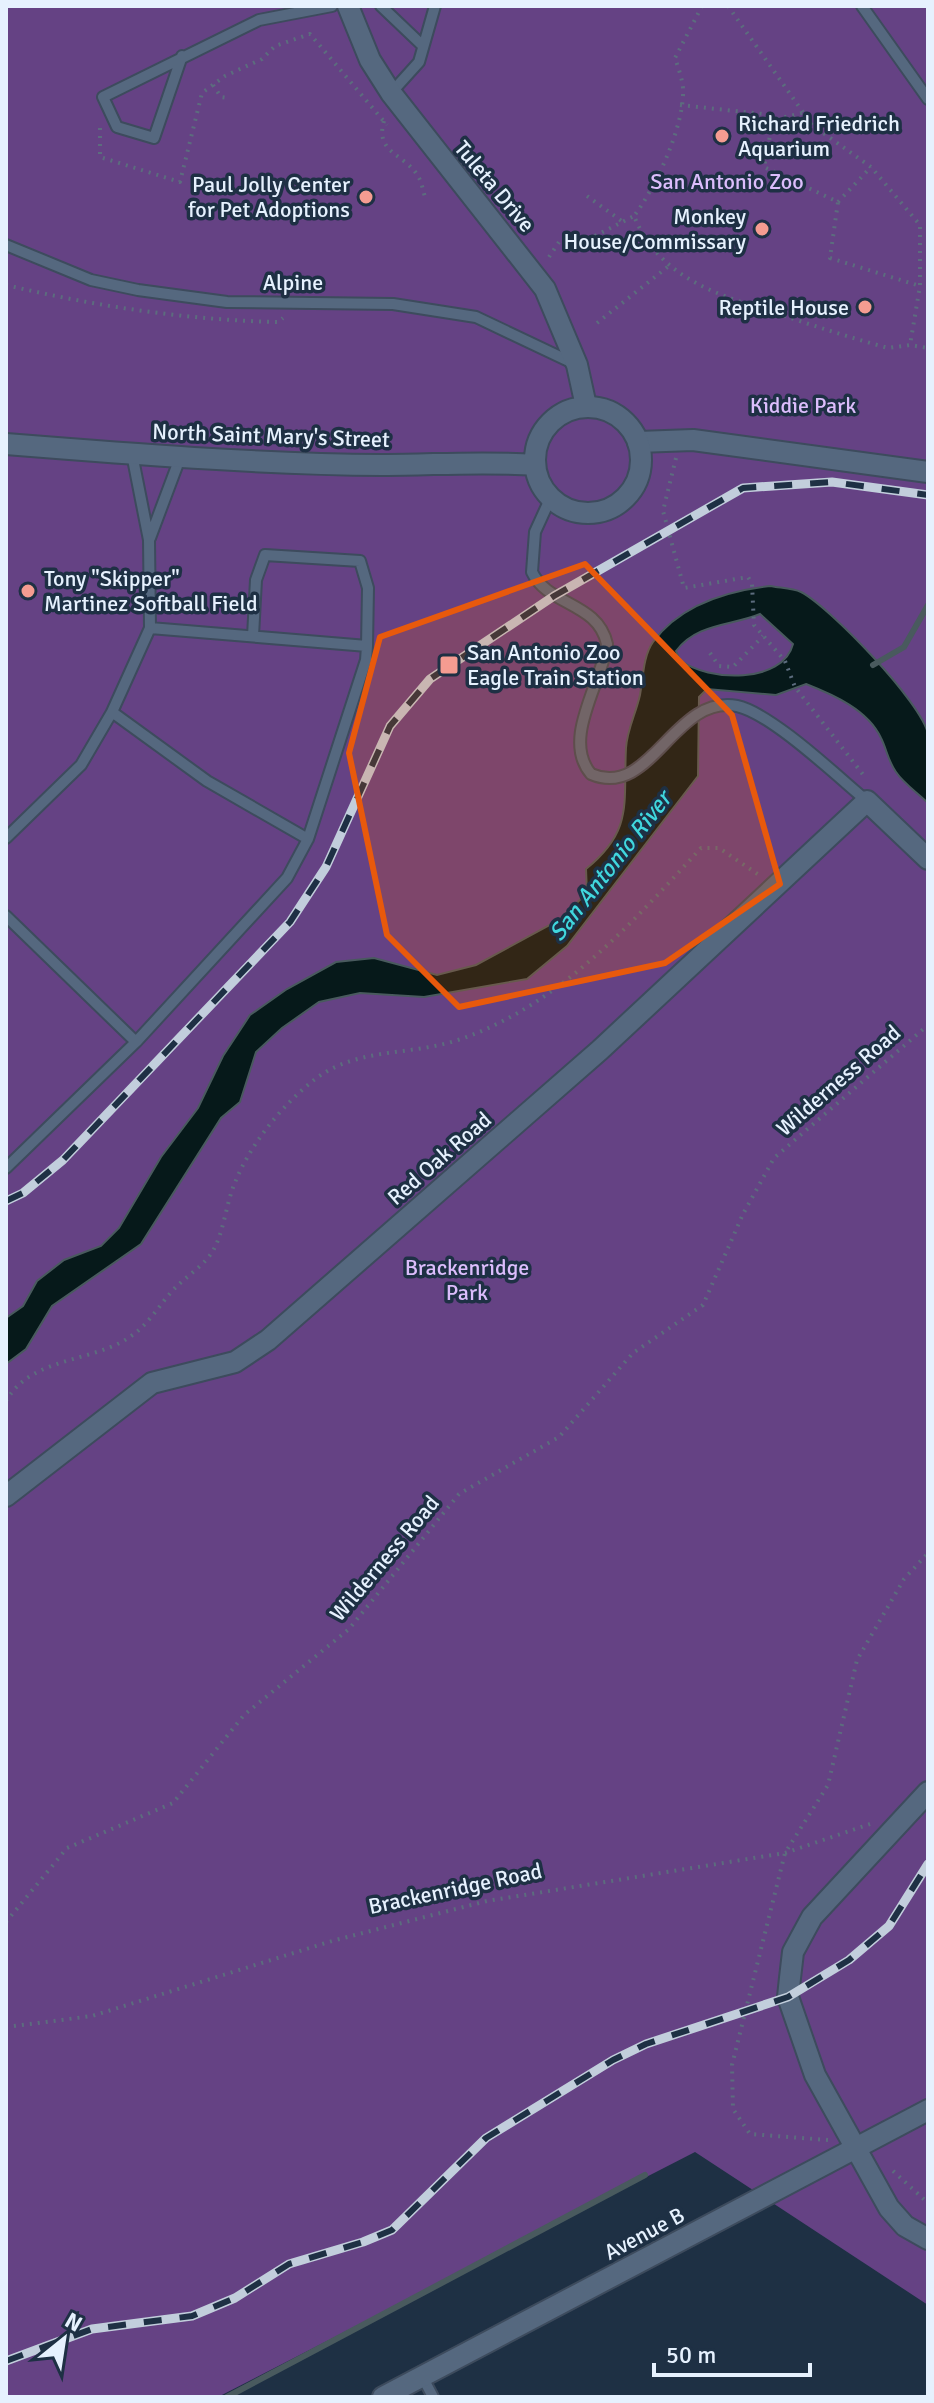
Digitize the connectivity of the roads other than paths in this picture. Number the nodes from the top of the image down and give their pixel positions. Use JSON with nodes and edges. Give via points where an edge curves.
{"nodes":[{"id":1,"x":332,"y":6,"type":"edge"},
{"id":2,"x":348,"y":6,"type":"edge"},
{"id":3,"x":381,"y":6,"type":"edge"},
{"id":4,"x":435,"y":6,"type":"edge"},
{"id":5,"x":862,"y":6,"type":"edge"},
{"id":6,"x":423,"y":46,"type":"junction"},
{"id":7,"x":182,"y":56,"type":"junction"},
{"id":8,"x":391,"y":93,"type":"junction"},
{"id":9,"x":928,"y":99,"type":"edge"},
{"id":10,"x":6,"y":245,"type":"edge"},
{"id":11,"x":577,"y":365,"type":"junction"},
{"id":12,"x":586,"y":406,"type":"junction"},
{"id":13,"x":638,"y":442,"type":"junction"},
{"id":14,"x":6,"y":444,"type":"edge"},
{"id":15,"x":132,"y":454,"type":"junction"},
{"id":16,"x":180,"y":458,"type":"junction"},
{"id":17,"x":535,"y":465,"type":"junction"},
{"id":18,"x":928,"y":472,"type":"edge"},
{"id":19,"x":551,"y":497,"type":"junction"},
{"id":20,"x":149,"y":540,"type":"junction"},
{"id":21,"x":150,"y":628,"type":"junction"},
{"id":22,"x":253,"y":636,"type":"junction"},
{"id":23,"x":367,"y":646,"type":"junction"},
{"id":24,"x":112,"y":712,"type":"junction"},
{"id":25,"x":862,"y":797,"type":"junction"},
{"id":26,"x":6,"y":838,"type":"edge"},
{"id":27,"x":308,"y":839,"type":"junction"},
{"id":28,"x":928,"y":859,"type":"edge"},
{"id":29,"x":6,"y":916,"type":"edge"},
{"id":30,"x":136,"y":1042,"type":"junction"},
{"id":31,"x":6,"y":1168,"type":"edge"},
{"id":32,"x":6,"y":1496,"type":"edge"},
{"id":33,"x":928,"y":1792,"type":"edge"},
{"id":34,"x":928,"y":2110,"type":"edge"},
{"id":35,"x":858,"y":2149,"type":"junction"},
{"id":36,"x":928,"y":2239,"type":"edge"},
{"id":37,"x":422,"y":2376,"type":"junction"},
{"id":38,"x":383,"y":2397,"type":"edge"},
{"id":39,"x":433,"y":2397,"type":"edge"}],
"edges":[{"from":1,"to":7,"type":"lane","via":[[259,20]]},
{"from":2,"to":8,"type":"street","name":"Tuleta Drive","via":[[370,60]]},
{"from":3,"to":6,"type":"lane"},
{"from":4,"to":6,"type":"lane"},
{"from":5,"to":9,"type":"lane"},
{"from":6,"to":8,"type":"lane","via":[[419,62]]},
{"from":7,"to":7,"type":"lane","via":[[103,97],[117,127],[154,138]]},
{"from":8,"to":11,"type":"street","name":"Tuleta Drive","via":[[545,289]]},
{"from":10,"to":11,"type":"lane","name":"Alpine","via":[[91,280],[138,290],[227,302],[393,304],[476,317]]},
{"from":11,"to":12,"type":"street","name":"Tuleta Drive"},
{"from":12,"to":13,"type":"street","via":[[611,412]]},
{"from":12,"to":17,"type":"street","via":[[554,418],[543,431]]},
{"from":13,"to":18,"type":"street","via":[[675,439]]},
{"from":13,"to":19,"type":"street","via":[[641,465],[621,501],[581,512]]},
{"from":14,"to":15,"type":"street","name":"North Saint Mary's Street"},
{"from":15,"to":16,"type":"street","name":"North Saint Mary's Street"},
{"from":15,"to":20,"type":"lane"},
{"from":16,"to":17,"type":"street","name":"North Saint Mary's Street"},
{"from":16,"to":20,"type":"lane"},
{"from":17,"to":19,"type":"street"},
{"from":19,"to":25,"type":"lane","via":[[535,532],[532,572],[547,591],[588,614],[607,644],[581,732],[581,756],[591,774],[608,779],[626,775],[702,710],[737,706],[762,717]]},
{"from":20,"to":21,"type":"lane"},
{"from":21,"to":22,"type":"lane"},
{"from":21,"to":24,"type":"lane"},
{"from":22,"to":23,"type":"lane"},
{"from":22,"to":23,"type":"lane","via":[[256,580],[265,555],[360,561],[368,588]]},
{"from":23,"to":27,"type":"lane"},
{"from":24,"to":26,"type":"lane","via":[[81,765]]},
{"from":24,"to":27,"type":"lane","via":[[207,781]]},
{"from":25,"to":28,"type":"street"},
{"from":25,"to":32,"type":"street","name":"Red Oak Road","via":[[583,1065],[268,1340],[235,1362],[152,1383]]},
{"from":27,"to":30,"type":"lane","via":[[287,878]]},
{"from":29,"to":30,"type":"lane"},
{"from":30,"to":31,"type":"lane"},
{"from":33,"to":35,"type":"street","via":[[812,1917],[793,1952],[788,1997],[799,2037]]},
{"from":34,"to":35,"type":"street","name":"Avenue B"},
{"from":35,"to":36,"type":"street","via":[[889,2208],[905,2226]]},
{"from":35,"to":37,"type":"street","name":"Avenue B"},
{"from":37,"to":38,"type":"street","name":"Avenue B"},
{"from":37,"to":39,"type":"lane"}]}
